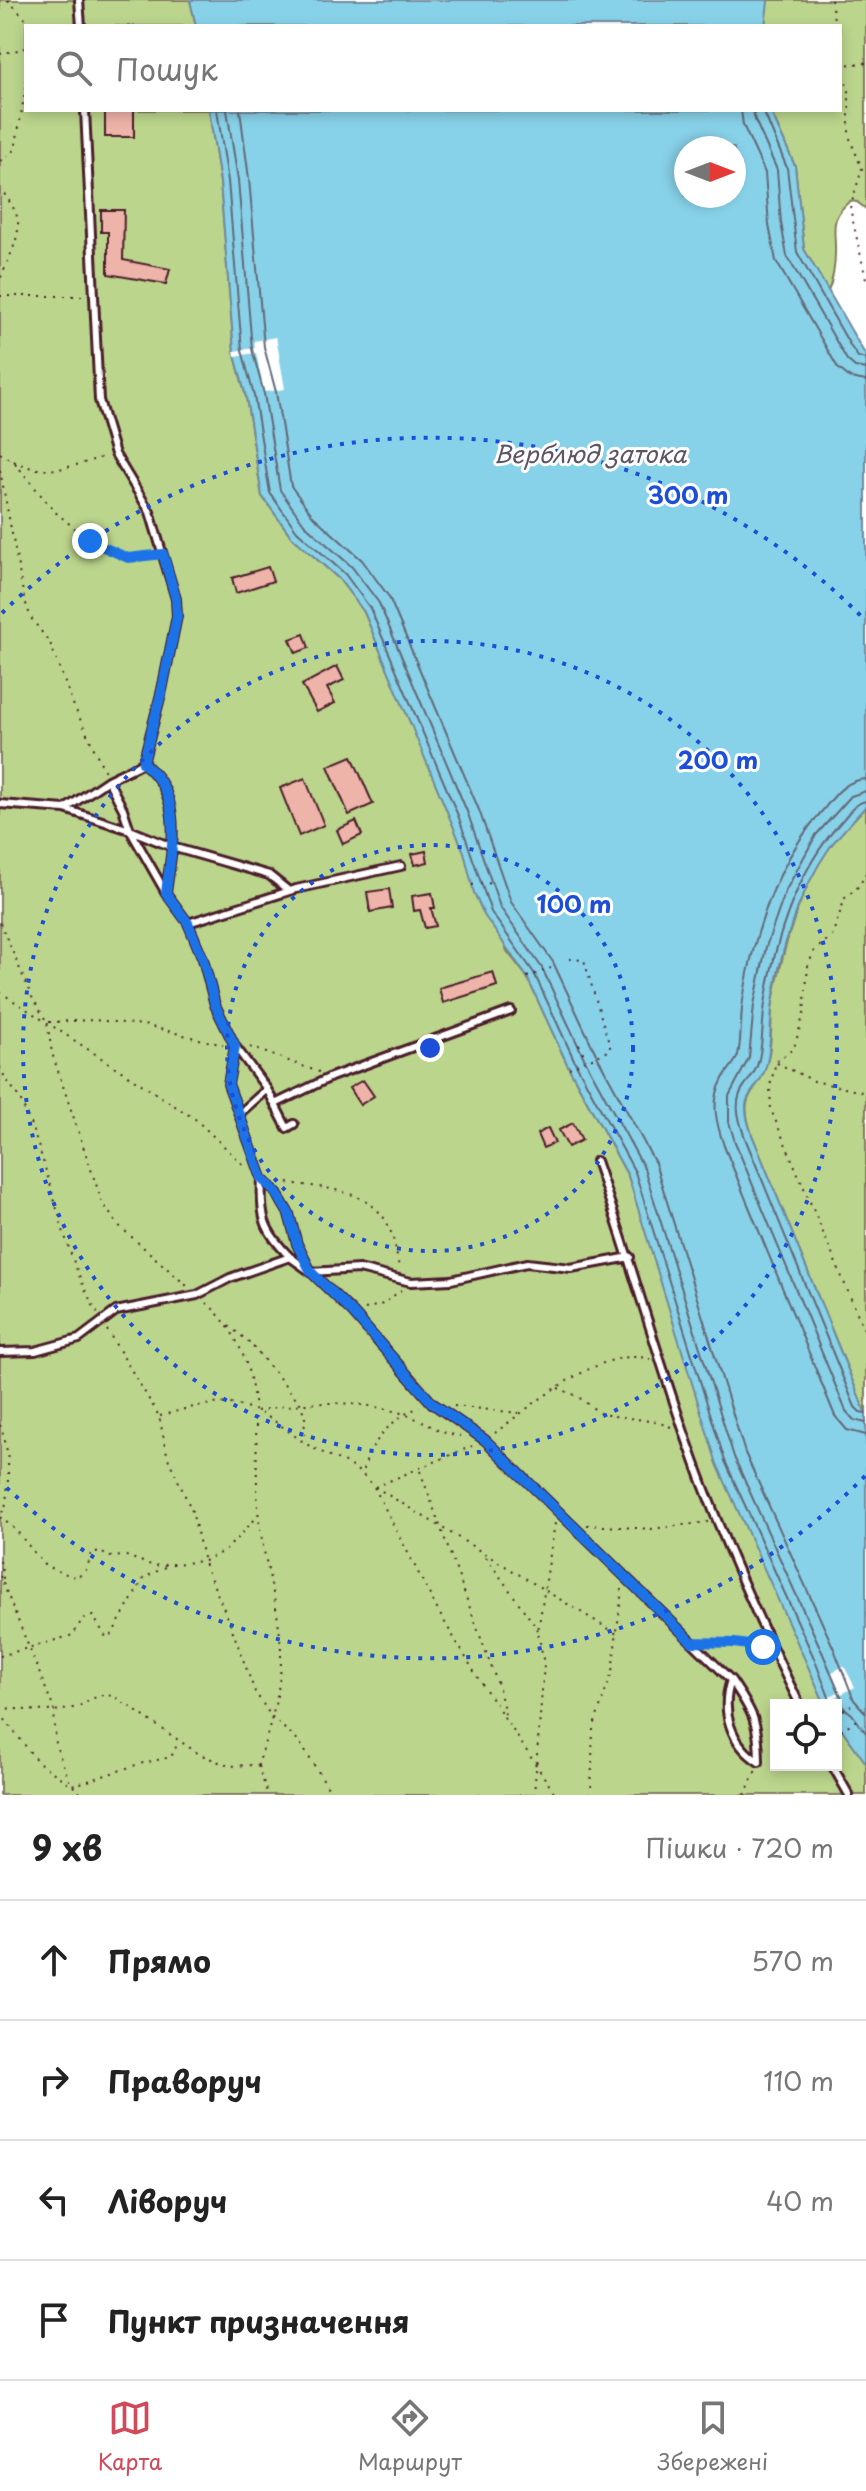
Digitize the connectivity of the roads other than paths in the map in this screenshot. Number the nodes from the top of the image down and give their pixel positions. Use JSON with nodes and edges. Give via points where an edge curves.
{"nodes":[{"id":1,"x":79,"y":0,"type":"edge"},
{"id":2,"x":81,"y":24,"type":"edge"},
{"id":3,"x":85,"y":112,"type":"edge"},
{"id":4,"x":143,"y":763,"type":"junction"},
{"id":5,"x":108,"y":780,"type":"junction"},
{"id":6,"x":0,"y":804,"type":"edge"},
{"id":7,"x":65,"y":809,"type":"junction"},
{"id":8,"x":130,"y":830,"type":"junction"},
{"id":9,"x":172,"y":847,"type":"junction"},
{"id":10,"x":401,"y":866,"type":"dead end"},
{"id":11,"x":289,"y":891,"type":"junction"},
{"id":12,"x":166,"y":893,"type":"junction"},
{"id":13,"x":188,"y":923,"type":"junction"},
{"id":14,"x":511,"y":1011,"type":"dead end"},
{"id":15,"x":235,"y":1046,"type":"junction"},
{"id":16,"x":267,"y":1089,"type":"junction"},
{"id":17,"x":275,"y":1104,"type":"junction"},
{"id":18,"x":239,"y":1114,"type":"junction"},
{"id":19,"x":294,"y":1124,"type":"dead end"},
{"id":20,"x":596,"y":1161,"type":"dead end"},
{"id":21,"x":262,"y":1178,"type":"junction"},
{"id":22,"x":290,"y":1257,"type":"junction"},
{"id":23,"x":630,"y":1257,"type":"junction"},
{"id":24,"x":311,"y":1272,"type":"junction"},
{"id":25,"x":0,"y":1352,"type":"edge"},
{"id":26,"x":731,"y":1680,"type":"junction"},
{"id":27,"x":797,"y":1699,"type":"edge"},
{"id":28,"x":835,"y":1771,"type":"edge"},
{"id":29,"x":849,"y":1795,"type":"edge"}],
"edges":[{"from":1,"to":2,"type":"lane"},
{"from":3,"to":4,"type":"lane","via":[[99,400],[115,454],[150,512],[176,599],[177,616]]},
{"from":4,"to":5,"type":"lane"},
{"from":4,"to":9,"type":"lane","via":[[169,794]]},
{"from":5,"to":7,"type":"lane"},
{"from":5,"to":8,"type":"lane"},
{"from":6,"to":7,"type":"lane"},
{"from":7,"to":8,"type":"lane"},
{"from":8,"to":9,"type":"lane"},
{"from":8,"to":12,"type":"lane"},
{"from":9,"to":11,"type":"lane","via":[[269,875]]},
{"from":9,"to":12,"type":"lane"},
{"from":10,"to":11,"type":"lane"},
{"from":11,"to":13,"type":"lane"},
{"from":12,"to":13,"type":"lane"},
{"from":13,"to":15,"type":"lane","via":[[215,1005]]},
{"from":14,"to":17,"type":"lane","via":[[331,1077]]},
{"from":15,"to":16,"type":"lane"},
{"from":15,"to":18,"type":"lane","via":[[228,1084]]},
{"from":16,"to":17,"type":"lane"},
{"from":16,"to":18,"type":"lane"},
{"from":17,"to":19,"type":"lane","via":[[287,1128]]},
{"from":18,"to":21,"type":"lane"},
{"from":20,"to":23,"type":"lane"},
{"from":21,"to":22,"type":"lane","via":[[263,1223]]},
{"from":21,"to":24,"type":"lane","via":[[289,1214]]},
{"from":22,"to":24,"type":"lane"},
{"from":22,"to":25,"type":"lane","via":[[197,1295],[116,1311],[79,1339],[35,1351]]},
{"from":23,"to":24,"type":"lane","via":[[571,1268],[527,1263],[451,1280],[411,1282],[359,1269]]},
{"from":23,"to":27,"type":"lane","via":[[717,1521]]},
{"from":24,"to":26,"type":"lane","via":[[432,1403],[485,1440]]},
{"from":26,"to":26,"type":"lane","via":[[759,1730],[759,1762],[747,1754],[726,1717]]},
{"from":28,"to":29,"type":"lane"}]}
